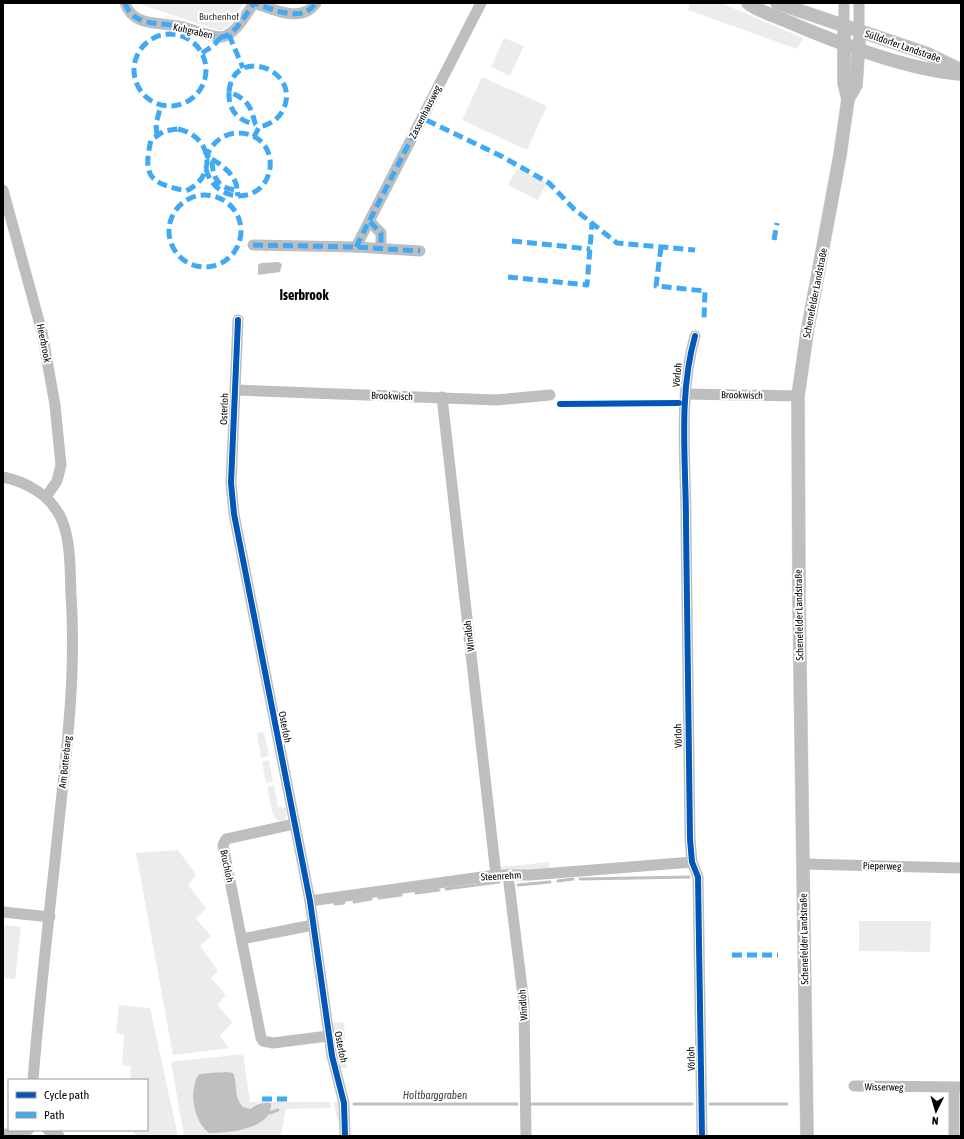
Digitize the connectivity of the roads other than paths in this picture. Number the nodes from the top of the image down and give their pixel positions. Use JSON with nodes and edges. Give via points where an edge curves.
{"nodes":[{"id":1,"x":126,"y":3,"type":"edge"},
{"id":2,"x":254,"y":3,"type":"edge"},
{"id":3,"x":316,"y":3,"type":"edge"},
{"id":4,"x":481,"y":3,"type":"edge"},
{"id":5,"x":748,"y":3,"type":"edge"},
{"id":6,"x":777,"y":3,"type":"edge"},
{"id":7,"x":844,"y":3,"type":"edge"},
{"id":8,"x":859,"y":3,"type":"edge"},
{"id":9,"x":844,"y":26,"type":"junction"},
{"id":10,"x":859,"y":31,"type":"junction"},
{"id":11,"x":844,"y":43,"type":"junction"},
{"id":12,"x":859,"y":48,"type":"junction"},
{"id":13,"x":961,"y":70,"type":"edge"},
{"id":14,"x":961,"y":74,"type":"edge"},
{"id":15,"x":848,"y":99,"type":"junction"},
{"id":16,"x":3,"y":190,"type":"edge"},
{"id":17,"x":370,"y":222,"type":"junction"},
{"id":18,"x":252,"y":245,"type":"dead end"},
{"id":19,"x":356,"y":247,"type":"junction"},
{"id":20,"x":381,"y":248,"type":"junction"},
{"id":21,"x":420,"y":251,"type":"dead end"},
{"id":22,"x":238,"y":320,"type":"dead end"},
{"id":23,"x":695,"y":336,"type":"dead end"},
{"id":24,"x":235,"y":390,"type":"junction"},
{"id":25,"x":685,"y":394,"type":"junction"},
{"id":26,"x":550,"y":395,"type":"dead end"},
{"id":27,"x":798,"y":396,"type":"junction"},
{"id":28,"x":442,"y":397,"type":"junction"},
{"id":29,"x":3,"y":476,"type":"edge"},
{"id":30,"x":46,"y":497,"type":"junction"},
{"id":31,"x":294,"y":824,"type":"junction"},
{"id":32,"x":692,"y":862,"type":"junction"},
{"id":33,"x":803,"y":864,"type":"junction"},
{"id":34,"x":961,"y":868,"type":"edge"},
{"id":35,"x":496,"y":875,"type":"junction"},
{"id":36,"x":508,"y":875,"type":"junction"},
{"id":37,"x":310,"y":901,"type":"junction"},
{"id":38,"x":3,"y":912,"type":"edge"},
{"id":39,"x":50,"y":917,"type":"junction"},
{"id":40,"x":313,"y":925,"type":"junction"},
{"id":41,"x":242,"y":939,"type":"junction"},
{"id":42,"x":328,"y":1036,"type":"junction"},
{"id":43,"x":33,"y":1079,"type":"edge"},
{"id":44,"x":854,"y":1086,"type":"dead end"},
{"id":45,"x":958,"y":1087,"type":"edge"},
{"id":46,"x":26,"y":1131,"type":"edge"},
{"id":47,"x":50,"y":1131,"type":"edge"},
{"id":48,"x":3,"y":1134,"type":"edge"},
{"id":49,"x":59,"y":1136,"type":"edge"},
{"id":50,"x":345,"y":1136,"type":"edge"},
{"id":51,"x":526,"y":1136,"type":"edge"},
{"id":52,"x":702,"y":1136,"type":"edge"},
{"id":53,"x":807,"y":1136,"type":"edge"},
{"id":54,"x":954,"y":1136,"type":"edge"}],
"edges":[{"from":1,"to":2,"type":"street","name":"Kuhgraben","via":[[131,14],[146,22],[176,25],[221,37],[234,30]]},
{"from":2,"to":3,"type":"street","via":[[293,14],[311,9]]},
{"from":4,"to":17,"type":"street","name":"Zassenhausweg"},
{"from":5,"to":11,"type":"main road","name":"Sülldorfer Landstraße"},
{"from":6,"to":9,"type":"main road","name":"Sülldorfer Landstraße"},
{"from":7,"to":9,"type":"street","name":"Schenefelder Landstraße"},
{"from":8,"to":10,"type":"street","name":"Schenefelder Landstraße"},
{"from":9,"to":10,"type":"main road","name":"Sülldorfer Landstraße"},
{"from":9,"to":11,"type":"main road","name":"Schenefelder Landstraße"},
{"from":10,"to":12,"type":"main road","name":"Schenefelder Landstraße"},
{"from":10,"to":13,"type":"main road","name":"Sülldorfer Landstraße","via":[[928,54]]},
{"from":11,"to":12,"type":"main road","name":"Sülldorfer Landstraße"},
{"from":11,"to":15,"type":"main road","name":"Schenefelder Landstraße","via":[[844,83]]},
{"from":12,"to":14,"type":"main road","name":"Sülldorfer Landstraße","via":[[924,69]]},
{"from":12,"to":15,"type":"main road","name":"Schenefelder Landstraße","via":[[856,85]]},
{"from":15,"to":27,"type":"main road","name":"Schenefelder Landstraße"},
{"from":16,"to":30,"type":"street","name":"Heerbrook","via":[[42,332],[55,405],[61,465],[57,481]]},
{"from":17,"to":19,"type":"street","name":"Zassenhausweg"},
{"from":17,"to":20,"type":"street","via":[[381,233]]},
{"from":18,"to":19,"type":"street"},
{"from":19,"to":20,"type":"street"},
{"from":20,"to":21,"type":"street"},
{"from":22,"to":24,"type":"street","name":"Osterloh"},
{"from":23,"to":25,"type":"street","name":"Vörloh","via":[[689,357]]},
{"from":24,"to":28,"type":"street","name":"Brookwisch"},
{"from":24,"to":31,"type":"street","name":"Osterloh","via":[[231,483],[235,519]]},
{"from":25,"to":27,"type":"street","name":"Brookwisch"},
{"from":25,"to":32,"type":"street","name":"Vörloh","via":[[688,746]]},
{"from":26,"to":28,"type":"street","name":"Brookwisch","via":[[496,400]]},
{"from":27,"to":33,"type":"main road","name":"Schenefelder Landstraße"},
{"from":28,"to":35,"type":"street","name":"Windloh"},
{"from":29,"to":30,"type":"street","name":"Am Botterbarg","via":[[31,487]]},
{"from":30,"to":39,"type":"street","name":"Am Botterbarg","via":[[61,518],[67,540],[74,643],[71,709]]},
{"from":31,"to":37,"type":"street","name":"Osterloh"},
{"from":31,"to":41,"type":"street","name":"Bruchloh","via":[[226,839],[222,845]]},
{"from":32,"to":36,"type":"street","name":"Steenrehm"},
{"from":32,"to":52,"type":"street","name":"Vörloh","via":[[698,877]]},
{"from":33,"to":34,"type":"street","name":"Pieperweg"},
{"from":33,"to":53,"type":"main road","name":"Schenefelder Landstraße"},
{"from":35,"to":36,"type":"street","name":"Steenrehm"},
{"from":35,"to":37,"type":"street","name":"Steenrehm"},
{"from":36,"to":51,"type":"street","name":"Windloh","via":[[524,1004]]},
{"from":37,"to":40,"type":"street","name":"Osterloh"},
{"from":38,"to":39,"type":"street"},
{"from":39,"to":43,"type":"street","name":"Am Botterbarg"},
{"from":40,"to":41,"type":"street"},
{"from":40,"to":42,"type":"street","name":"Osterloh"},
{"from":41,"to":42,"type":"street","name":"Bruchloh","via":[[263,1041],[272,1043]]},
{"from":42,"to":50,"type":"street","name":"Osterloh","via":[[342,1094]]},
{"from":44,"to":45,"type":"street","name":"Wisserweg"},
{"from":45,"to":54,"type":"street"},
{"from":46,"to":48,"type":"street","via":[[19,1134]]},
{"from":47,"to":49,"type":"street"}]}
